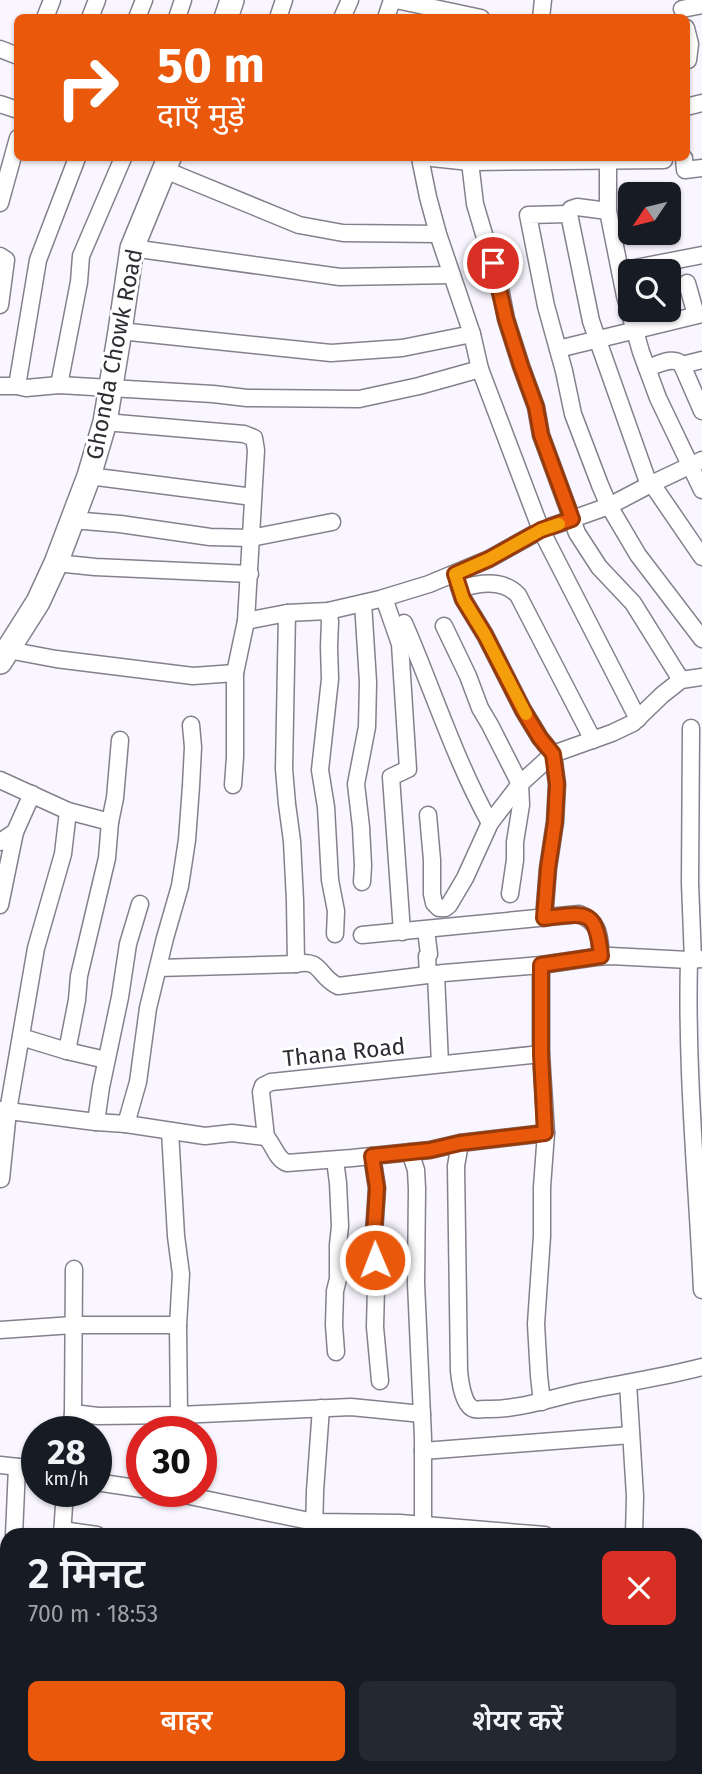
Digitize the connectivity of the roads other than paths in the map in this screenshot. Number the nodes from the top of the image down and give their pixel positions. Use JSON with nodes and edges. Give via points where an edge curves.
{"nodes":[{"id":1,"x":394,"y":0,"type":"edge"},
{"id":2,"x":702,"y":5,"type":"edge"},
{"id":3,"x":682,"y":9,"type":"edge"},
{"id":4,"x":462,"y":14,"type":"edge"},
{"id":5,"x":14,"y":145,"type":"edge"},
{"id":6,"x":76,"y":161,"type":"edge"},
{"id":7,"x":122,"y":161,"type":"edge"},
{"id":8,"x":420,"y":161,"type":"edge"},
{"id":9,"x":460,"y":161,"type":"edge"},
{"id":10,"x":483,"y":161,"type":"edge"},
{"id":11,"x":608,"y":161,"type":"edge"},
{"id":12,"x":684,"y":161,"type":"edge"},
{"id":13,"x":5,"y":162,"type":"edge"},
{"id":14,"x":470,"y":162,"type":"junction"},
{"id":15,"x":167,"y":164,"type":"edge"},
{"id":16,"x":702,"y":168,"type":"edge"},
{"id":17,"x":0,"y":202,"type":"edge"},
{"id":18,"x":608,"y":211,"type":"junction"},
{"id":19,"x":569,"y":214,"type":"junction"},
{"id":20,"x":438,"y":234,"type":"junction"},
{"id":21,"x":132,"y":248,"type":"junction"},
{"id":22,"x":702,"y":255,"type":"edge"},
{"id":23,"x":0,"y":256,"type":"edge"},
{"id":24,"x":681,"y":259,"type":"edge"},
{"id":25,"x":618,"y":261,"type":"edge"},
{"id":26,"x":452,"y":275,"type":"junction"},
{"id":27,"x":687,"y":283,"type":"dead end"},
{"id":28,"x":0,"y":305,"type":"edge"},
{"id":29,"x":699,"y":314,"type":"edge"},
{"id":30,"x":633,"y":322,"type":"edge"},
{"id":31,"x":635,"y":330,"type":"junction"},
{"id":32,"x":120,"y":331,"type":"junction"},
{"id":33,"x":472,"y":334,"type":"junction"},
{"id":34,"x":597,"y":340,"type":"junction"},
{"id":35,"x":558,"y":349,"type":"junction"},
{"id":36,"x":702,"y":360,"type":"edge"},
{"id":37,"x":682,"y":365,"type":"junction"},
{"id":38,"x":647,"y":368,"type":"junction"},
{"id":39,"x":480,"y":369,"type":"junction"},
{"id":40,"x":59,"y":385,"type":"junction"},
{"id":41,"x":8,"y":386,"type":"edge"},
{"id":42,"x":110,"y":389,"type":"junction"},
{"id":43,"x":702,"y":411,"type":"edge"},
{"id":44,"x":104,"y":422,"type":"junction"},
{"id":45,"x":696,"y":463,"type":"edge"},
{"id":46,"x":89,"y":476,"type":"junction"},
{"id":47,"x":650,"y":484,"type":"junction"},
{"id":48,"x":702,"y":491,"type":"edge"},
{"id":49,"x":253,"y":497,"type":"junction"},
{"id":50,"x":609,"y":506,"type":"junction"},
{"id":51,"x":572,"y":519,"type":"junction"},
{"id":52,"x":72,"y":520,"type":"junction"},
{"id":53,"x":332,"y":522,"type":"dead end"},
{"id":54,"x":541,"y":530,"type":"junction"},
{"id":55,"x":251,"y":538,"type":"junction"},
{"id":56,"x":702,"y":557,"type":"edge"},
{"id":57,"x":56,"y":563,"type":"junction"},
{"id":58,"x":250,"y":575,"type":"junction"},
{"id":59,"x":457,"y":581,"type":"junction"},
{"id":60,"x":386,"y":597,"type":"junction"},
{"id":61,"x":363,"y":603,"type":"junction"},
{"id":62,"x":328,"y":611,"type":"junction"},
{"id":63,"x":287,"y":613,"type":"junction"},
{"id":64,"x":246,"y":621,"type":"junction"},
{"id":65,"x":444,"y":626,"type":"dead end"},
{"id":66,"x":702,"y":639,"type":"edge"},
{"id":67,"x":4,"y":656,"type":"edge"},
{"id":68,"x":235,"y":673,"type":"junction"},
{"id":69,"x":702,"y":677,"type":"edge"},
{"id":70,"x":681,"y":680,"type":"junction"},
{"id":71,"x":638,"y":719,"type":"junction"},
{"id":72,"x":191,"y":725,"type":"dead end"},
{"id":73,"x":691,"y":728,"type":"dead end"},
{"id":74,"x":120,"y":740,"type":"dead end"},
{"id":75,"x":593,"y":740,"type":"junction"},
{"id":76,"x":553,"y":754,"type":"junction"},
{"id":77,"x":0,"y":780,"type":"edge"},
{"id":78,"x":520,"y":784,"type":"junction"},
{"id":79,"x":233,"y":785,"type":"dead end"},
{"id":80,"x":32,"y":794,"type":"junction"},
{"id":81,"x":68,"y":811,"type":"junction"},
{"id":82,"x":428,"y":815,"type":"dead end"},
{"id":83,"x":110,"y":822,"type":"junction"},
{"id":84,"x":490,"y":823,"type":"junction"},
{"id":85,"x":15,"y":832,"type":"junction"},
{"id":86,"x":0,"y":842,"type":"edge"},
{"id":87,"x":362,"y":882,"type":"dead end"},
{"id":88,"x":510,"y":894,"type":"dead end"},
{"id":89,"x":140,"y":904,"type":"dead end"},
{"id":90,"x":0,"y":905,"type":"edge"},
{"id":91,"x":544,"y":918,"type":"junction"},
{"id":92,"x":426,"y":930,"type":"junction"},
{"id":93,"x":402,"y":932,"type":"junction"},
{"id":94,"x":335,"y":934,"type":"dead end"},
{"id":95,"x":362,"y":935,"type":"dead end"},
{"id":96,"x":601,"y":956,"type":"junction"},
{"id":97,"x":694,"y":960,"type":"edge"},
{"id":98,"x":296,"y":964,"type":"junction"},
{"id":99,"x":541,"y":965,"type":"junction"},
{"id":100,"x":158,"y":968,"type":"junction"},
{"id":101,"x":432,"y":974,"type":"junction"},
{"id":102,"x":22,"y":1037,"type":"junction"},
{"id":103,"x":67,"y":1051,"type":"junction"},
{"id":104,"x":541,"y":1054,"type":"junction"},
{"id":105,"x":106,"y":1060,"type":"junction"},
{"id":106,"x":440,"y":1064,"type":"junction"},
{"id":107,"x":4,"y":1110,"type":"edge"},
{"id":108,"x":96,"y":1122,"type":"junction"},
{"id":109,"x":126,"y":1124,"type":"junction"},
{"id":110,"x":170,"y":1131,"type":"junction"},
{"id":111,"x":545,"y":1133,"type":"junction"},
{"id":112,"x":266,"y":1137,"type":"junction"},
{"id":113,"x":460,"y":1143,"type":"junction"},
{"id":114,"x":410,"y":1152,"type":"junction"},
{"id":115,"x":372,"y":1156,"type":"junction"},
{"id":116,"x":335,"y":1160,"type":"junction"},
{"id":117,"x":1,"y":1179,"type":"edge"},
{"id":118,"x":74,"y":1269,"type":"dead end"},
{"id":119,"x":702,"y":1290,"type":"edge"},
{"id":120,"x":73,"y":1325,"type":"junction"},
{"id":121,"x":178,"y":1325,"type":"junction"},
{"id":122,"x":0,"y":1330,"type":"edge"},
{"id":123,"x":336,"y":1352,"type":"dead end"},
{"id":124,"x":702,"y":1367,"type":"edge"},
{"id":125,"x":380,"y":1381,"type":"dead end"},
{"id":126,"x":628,"y":1383,"type":"junction"},
{"id":127,"x":542,"y":1402,"type":"junction"},
{"id":128,"x":321,"y":1408,"type":"junction"},
{"id":129,"x":73,"y":1413,"type":"junction"},
{"id":130,"x":422,"y":1414,"type":"junction"},
{"id":131,"x":180,"y":1415,"type":"junction"},
{"id":132,"x":73,"y":1416,"type":"edge"},
{"id":133,"x":631,"y":1435,"type":"junction"},
{"id":134,"x":423,"y":1451,"type":"junction"},
{"id":135,"x":0,"y":1465,"type":"edge"},
{"id":136,"x":17,"y":1467,"type":"junction"},
{"id":137,"x":21,"y":1467,"type":"edge"},
{"id":138,"x":217,"y":1504,"type":"edge"},
{"id":139,"x":64,"y":1507,"type":"edge"},
{"id":140,"x":423,"y":1525,"type":"junction"},
{"id":141,"x":14,"y":1528,"type":"edge"},
{"id":142,"x":62,"y":1528,"type":"edge"},
{"id":143,"x":310,"y":1528,"type":"edge"},
{"id":144,"x":314,"y":1528,"type":"edge"},
{"id":145,"x":328,"y":1528,"type":"edge"},
{"id":146,"x":460,"y":1528,"type":"edge"},
{"id":147,"x":634,"y":1528,"type":"edge"}],
"edges":[{"from":1,"to":4,"type":"street"},
{"from":2,"to":3,"type":"street"},
{"from":5,"to":13,"type":"street"},
{"from":6,"to":41,"type":"street","via":[[37,260]]},
{"from":7,"to":40,"type":"street","via":[[81,256]]},
{"from":8,"to":20,"type":"street"},
{"from":9,"to":14,"type":"street"},
{"from":10,"to":14,"type":"street"},
{"from":11,"to":18,"type":"street"},
{"from":12,"to":16,"type":"street","via":[[685,170]]},
{"from":13,"to":17,"type":"street"},
{"from":14,"to":51,"type":"street","via":[[475,204],[506,319]]},
{"from":15,"to":20,"type":"street","via":[[299,225],[343,233]]},
{"from":15,"to":21,"type":"street","name":"Ghonda Chowk Road"},
{"from":18,"to":19,"type":"street","via":[[577,207]]},
{"from":18,"to":25,"type":"street"},
{"from":19,"to":34,"type":"street"},
{"from":19,"to":35,"type":"street","via":[[528,215]]},
{"from":20,"to":26,"type":"street"},
{"from":21,"to":26,"type":"street","via":[[340,277]]},
{"from":21,"to":32,"type":"street","name":"Ghonda Chowk Road"},
{"from":22,"to":24,"type":"street"},
{"from":23,"to":28,"type":"street","via":[[6,260]]},
{"from":26,"to":33,"type":"street"},
{"from":27,"to":29,"type":"street"},
{"from":29,"to":31,"type":"street"},
{"from":30,"to":31,"type":"street"},
{"from":31,"to":34,"type":"street"},
{"from":31,"to":38,"type":"street"},
{"from":32,"to":33,"type":"street","via":[[331,353],[402,348]]},
{"from":32,"to":42,"type":"street","name":"Ghonda Chowk Road"},
{"from":33,"to":39,"type":"street"},
{"from":34,"to":35,"type":"street"},
{"from":34,"to":47,"type":"street"},
{"from":35,"to":50,"type":"street","via":[[573,414]]},
{"from":36,"to":37,"type":"street"},
{"from":37,"to":38,"type":"street","via":[[674,360]]},
{"from":37,"to":43,"type":"street"},
{"from":38,"to":45,"type":"street","via":[[658,398]]},
{"from":39,"to":42,"type":"street","via":[[359,399]]},
{"from":39,"to":54,"type":"street"},
{"from":40,"to":41,"type":"street"},
{"from":40,"to":42,"type":"street"},
{"from":42,"to":44,"type":"street","name":"Ghonda Chowk Road"},
{"from":44,"to":46,"type":"street","name":"Ghonda Chowk Road"},
{"from":44,"to":49,"type":"street","via":[[250,435],[256,443]]},
{"from":45,"to":47,"type":"street"},
{"from":45,"to":48,"type":"street"},
{"from":46,"to":49,"type":"street"},
{"from":46,"to":52,"type":"street","name":"Ghonda Chowk Road"},
{"from":47,"to":50,"type":"street"},
{"from":47,"to":56,"type":"street"},
{"from":49,"to":55,"type":"street"},
{"from":50,"to":51,"type":"street"},
{"from":50,"to":66,"type":"street","via":[[651,574]]},
{"from":51,"to":54,"type":"street"},
{"from":51,"to":70,"type":"street","via":[[599,567],[633,603]]},
{"from":52,"to":55,"type":"street"},
{"from":52,"to":57,"type":"street","name":"Ghonda Chowk Road"},
{"from":53,"to":55,"type":"street"},
{"from":54,"to":59,"type":"street"},
{"from":54,"to":71,"type":"street"},
{"from":55,"to":58,"type":"street"},
{"from":57,"to":58,"type":"street"},
{"from":57,"to":67,"type":"street","name":"Ghonda Chowk Road"},
{"from":58,"to":64,"type":"street"},
{"from":59,"to":60,"type":"street"},
{"from":59,"to":75,"type":"street","via":[[505,586],[518,595]]},
{"from":59,"to":76,"type":"street","via":[[523,710]]},
{"from":60,"to":61,"type":"street"},
{"from":60,"to":84,"type":"street","via":[[404,624],[453,749]]},
{"from":60,"to":93,"type":"street","via":[[400,644],[408,769],[391,777]]},
{"from":61,"to":62,"type":"street"},
{"from":61,"to":87,"type":"street","via":[[368,727],[356,784]]},
{"from":62,"to":63,"type":"street"},
{"from":62,"to":94,"type":"street","via":[[330,679],[320,770]]},
{"from":63,"to":64,"type":"street"},
{"from":63,"to":98,"type":"street","via":[[284,769],[292,841]]},
{"from":64,"to":68,"type":"street"},
{"from":65,"to":78,"type":"street"},
{"from":67,"to":68,"type":"street","via":[[193,676]]},
{"from":68,"to":79,"type":"street"},
{"from":69,"to":70,"type":"street"},
{"from":70,"to":71,"type":"street"},
{"from":71,"to":75,"type":"street"},
{"from":72,"to":100,"type":"street","via":[[187,840]]},
{"from":73,"to":97,"type":"street"},
{"from":74,"to":83,"type":"street"},
{"from":75,"to":76,"type":"street"},
{"from":76,"to":78,"type":"street"},
{"from":76,"to":91,"type":"street","via":[[555,822]]},
{"from":77,"to":80,"type":"street"},
{"from":78,"to":84,"type":"street"},
{"from":78,"to":88,"type":"street"},
{"from":80,"to":81,"type":"street"},
{"from":80,"to":85,"type":"street"},
{"from":81,"to":83,"type":"street"},
{"from":81,"to":102,"type":"street","via":[[63,855],[36,948]]},
{"from":82,"to":84,"type":"street","via":[[432,894],[439,908],[449,905]]},
{"from":83,"to":103,"type":"street","via":[[107,858]]},
{"from":85,"to":86,"type":"street"},
{"from":85,"to":90,"type":"street"},
{"from":89,"to":105,"type":"street"},
{"from":91,"to":92,"type":"street"},
{"from":91,"to":96,"type":"street","via":[[579,914],[588,918],[599,934]]},
{"from":92,"to":93,"type":"street"},
{"from":92,"to":101,"type":"street"},
{"from":93,"to":95,"type":"street"},
{"from":96,"to":97,"type":"street"},
{"from":96,"to":99,"type":"street"},
{"from":97,"to":119,"type":"street","via":[[688,1001]]},
{"from":98,"to":100,"type":"street"},
{"from":98,"to":101,"type":"street","via":[[310,962],[338,986]]},
{"from":99,"to":101,"type":"street"},
{"from":99,"to":104,"type":"street"},
{"from":100,"to":109,"type":"street"},
{"from":101,"to":106,"type":"street"},
{"from":102,"to":103,"type":"street"},
{"from":102,"to":107,"type":"street"},
{"from":103,"to":105,"type":"street"},
{"from":104,"to":106,"type":"street","name":"Thana Road"},
{"from":104,"to":111,"type":"street"},
{"from":105,"to":108,"type":"street"},
{"from":106,"to":112,"type":"street","name":"Thana Road","via":[[271,1082],[261,1092]]},
{"from":107,"to":108,"type":"street"},
{"from":107,"to":117,"type":"street"},
{"from":108,"to":109,"type":"street"},
{"from":109,"to":110,"type":"street"},
{"from":110,"to":112,"type":"street"},
{"from":110,"to":121,"type":"street","via":[[181,1274]]},
{"from":111,"to":113,"type":"street"},
{"from":111,"to":127,"type":"street","via":[[536,1324]]},
{"from":112,"to":116,"type":"street","via":[[283,1162]]},
{"from":113,"to":114,"type":"street"},
{"from":113,"to":127,"type":"street","via":[[456,1166],[461,1388],[472,1409]]},
{"from":114,"to":115,"type":"street"},
{"from":114,"to":130,"type":"street","via":[[416,1170]]},
{"from":115,"to":116,"type":"street"},
{"from":115,"to":125,"type":"street","via":[[377,1188],[375,1327]]},
{"from":116,"to":123,"type":"street","via":[[340,1226]]},
{"from":118,"to":120,"type":"street"},
{"from":120,"to":121,"type":"street"},
{"from":120,"to":122,"type":"street"},
{"from":120,"to":129,"type":"street"},
{"from":121,"to":131,"type":"street"},
{"from":124,"to":126,"type":"street"},
{"from":126,"to":127,"type":"street"},
{"from":126,"to":133,"type":"street"},
{"from":128,"to":130,"type":"street"},
{"from":128,"to":131,"type":"street"},
{"from":128,"to":144,"type":"street"},
{"from":129,"to":131,"type":"street"},
{"from":129,"to":132,"type":"street"},
{"from":130,"to":134,"type":"street"},
{"from":133,"to":134,"type":"street"},
{"from":133,"to":147,"type":"street"},
{"from":134,"to":140,"type":"street"},
{"from":135,"to":136,"type":"street"},
{"from":136,"to":137,"type":"street"},
{"from":136,"to":141,"type":"street"},
{"from":138,"to":143,"type":"street"},
{"from":139,"to":142,"type":"street"},
{"from":140,"to":145,"type":"street"},
{"from":140,"to":146,"type":"street"}]}
